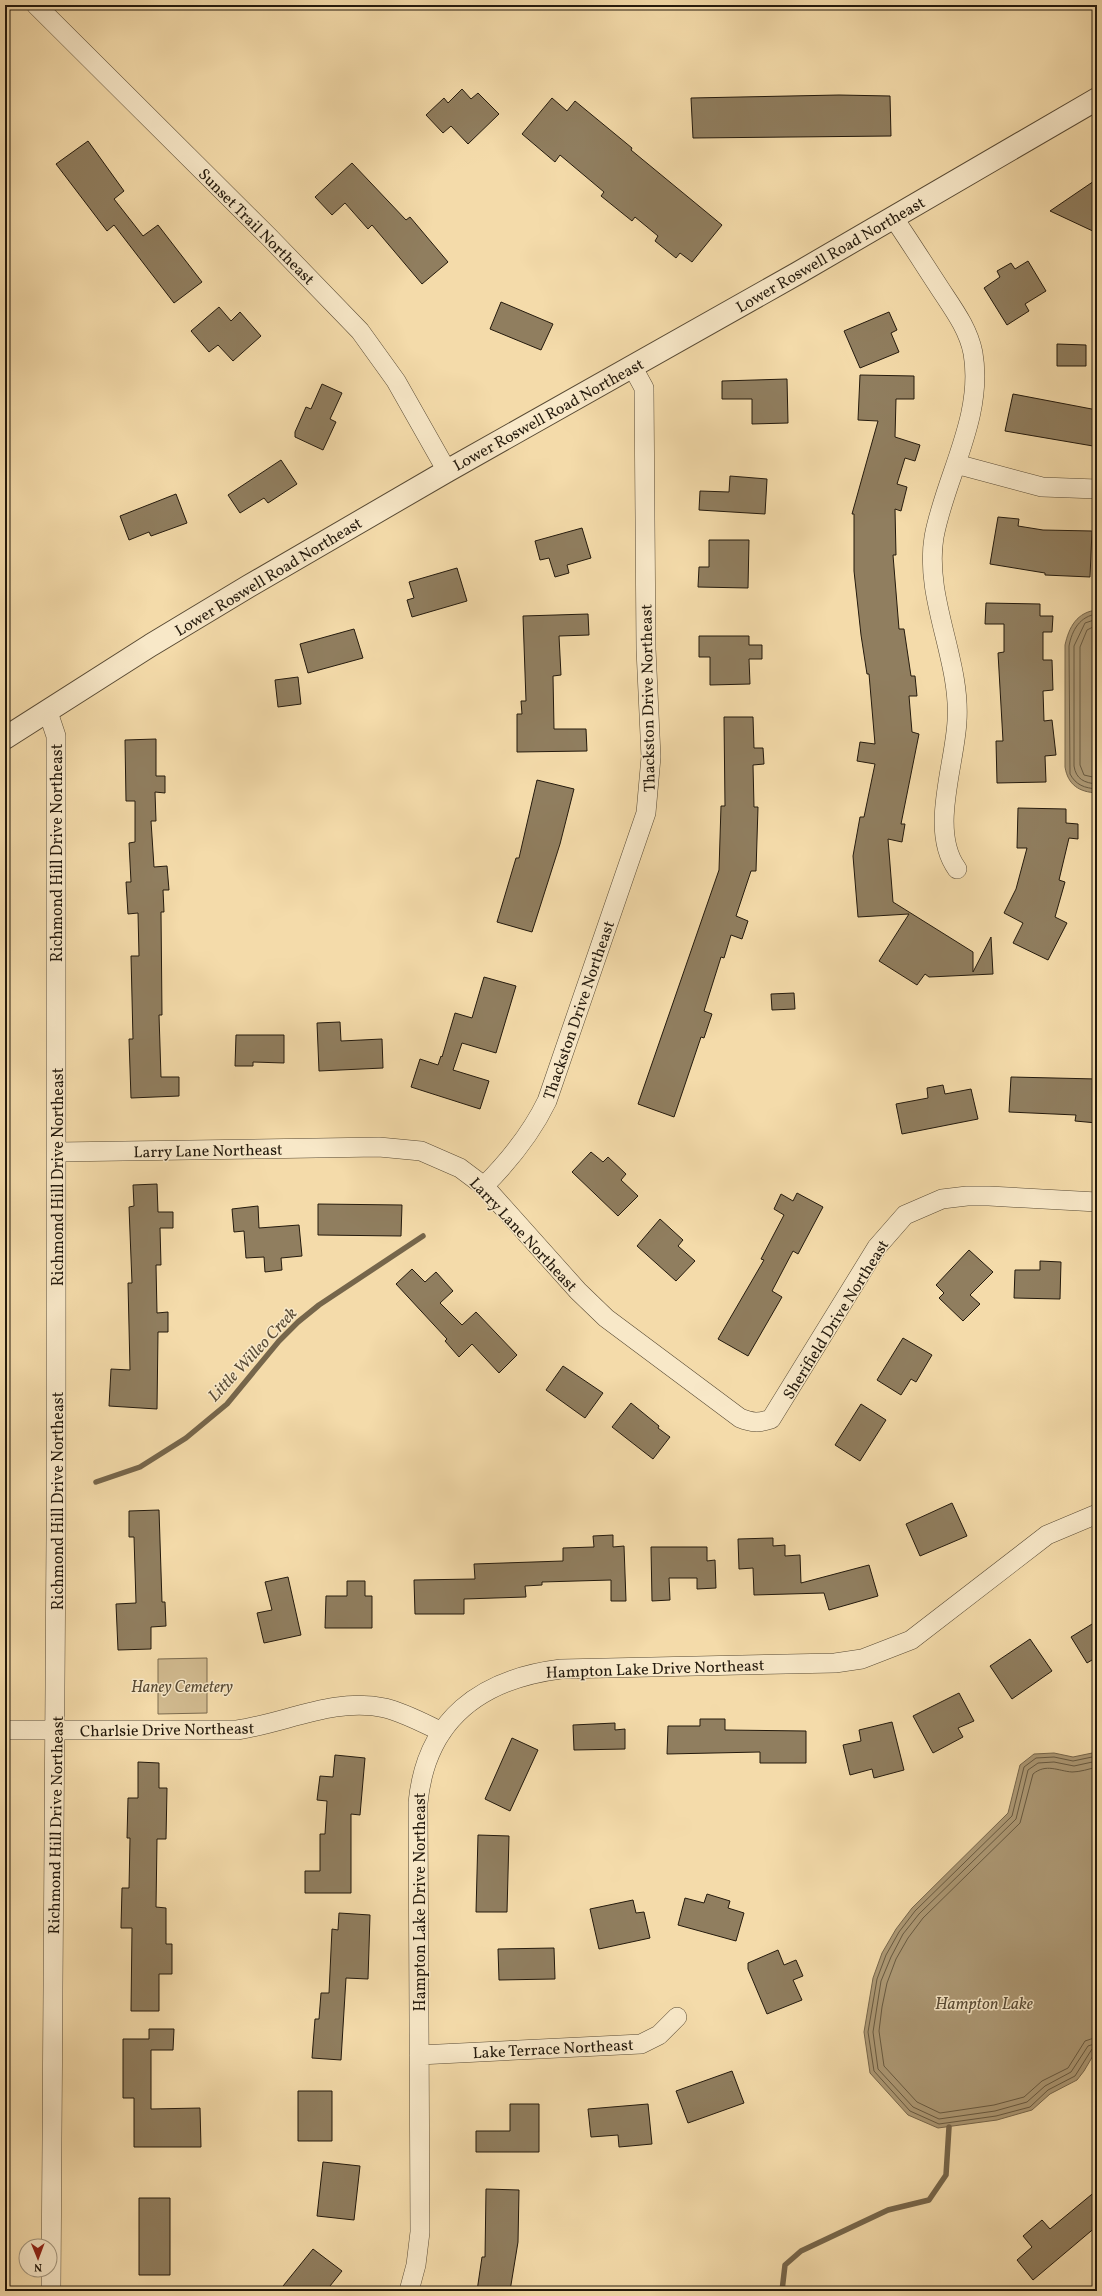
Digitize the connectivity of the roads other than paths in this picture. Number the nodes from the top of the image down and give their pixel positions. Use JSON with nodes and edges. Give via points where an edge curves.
{"nodes":[{"id":1,"x":36,"y":5,"type":"edge"},
{"id":2,"x":1097,"y":99,"type":"edge"},
{"id":3,"x":893,"y":217,"type":"junction"},
{"id":4,"x":632,"y":366,"type":"junction"},
{"id":5,"x":956,"y":464,"type":"junction"},
{"id":6,"x":447,"y":471,"type":"junction"},
{"id":7,"x":1097,"y":489,"type":"edge"},
{"id":8,"x":48,"y":712,"type":"junction"},
{"id":9,"x":5,"y":738,"type":"edge"},
{"id":10,"x":957,"y":869,"type":"dead end"},
{"id":11,"x":58,"y":1152,"type":"junction"},
{"id":12,"x":484,"y":1186,"type":"junction"},
{"id":13,"x":1097,"y":1202,"type":"edge"},
{"id":14,"x":760,"y":1423,"type":"joint"},
{"id":15,"x":1097,"y":1514,"type":"edge"},
{"id":16,"x":5,"y":1730,"type":"edge"},
{"id":17,"x":56,"y":1730,"type":"junction"},
{"id":18,"x":442,"y":1732,"type":"junction"},
{"id":19,"x":677,"y":2017,"type":"dead end"},
{"id":20,"x":419,"y":2055,"type":"junction"},
{"id":21,"x":51,"y":2291,"type":"edge"},
{"id":22,"x":409,"y":2291,"type":"edge"}],
"edges":[{"from":1,"to":6,"type":"street","name":"Sunset Trail Northeast","via":[[360,331],[396,380]]},
{"from":2,"to":3,"type":"street","name":"Lower Roswell Road Northeast"},
{"from":3,"to":4,"type":"street","name":"Lower Roswell Road Northeast"},
{"from":3,"to":5,"type":"street","via":[[964,325],[972,352],[975,372],[974,395]]},
{"from":4,"to":6,"type":"street","name":"Lower Roswell Road Northeast"},
{"from":4,"to":12,"type":"street","name":"Thackston Drive Northeast","via":[[644,388],[646,649],[651,756],[646,813],[547,1101],[536,1124],[520,1147]]},
{"from":5,"to":7,"type":"street","via":[[1042,487]]},
{"from":5,"to":10,"type":"street","via":[[934,538],[933,566],[957,697],[957,721],[943,825],[946,848]]},
{"from":6,"to":8,"type":"street","name":"Lower Roswell Road Northeast","via":[[236,594]]},
{"from":8,"to":9,"type":"street","name":"Lower Roswell Road Northeast"},
{"from":8,"to":11,"type":"street","name":"Richmond Hill Drive Northeast","via":[[56,736]]},
{"from":11,"to":12,"type":"street","name":"Larry Lane Northeast","via":[[401,1148],[436,1156],[460,1168]]},
{"from":11,"to":17,"type":"street","name":"Richmond Hill Drive Northeast"},
{"from":12,"to":14,"type":"street","name":"Larry Lane Northeast","via":[[578,1291],[606,1318],[740,1418]]},
{"from":13,"to":14,"type":"street","name":"Sherifield Drive Northeast","via":[[967,1196],[942,1199],[905,1215],[877,1247],[771,1419]]},
{"from":15,"to":18,"type":"street","name":"Hampton Lake Drive Northeast","via":[[1047,1535],[911,1640],[862,1659],[835,1664],[561,1669],[532,1672],[476,1696],[455,1715]]},
{"from":16,"to":17,"type":"street","name":"Charlsie Drive Northeast"},
{"from":17,"to":18,"type":"street","name":"Charlsie Drive Northeast","via":[[237,1730],[261,1727],[317,1711],[365,1705],[405,1714]]},
{"from":17,"to":21,"type":"street","name":"Richmond Hill Drive Northeast"},
{"from":18,"to":20,"type":"street","name":"Hampton Lake Drive Northeast","via":[[420,1781],[418,1804]]},
{"from":19,"to":20,"type":"street","name":"Lake Terrace Northeast","via":[[659,2035],[641,2044]]},
{"from":20,"to":22,"type":"street","name":"Hampton Lake Drive Northeast","via":[[420,2232],[416,2265]]}]}
